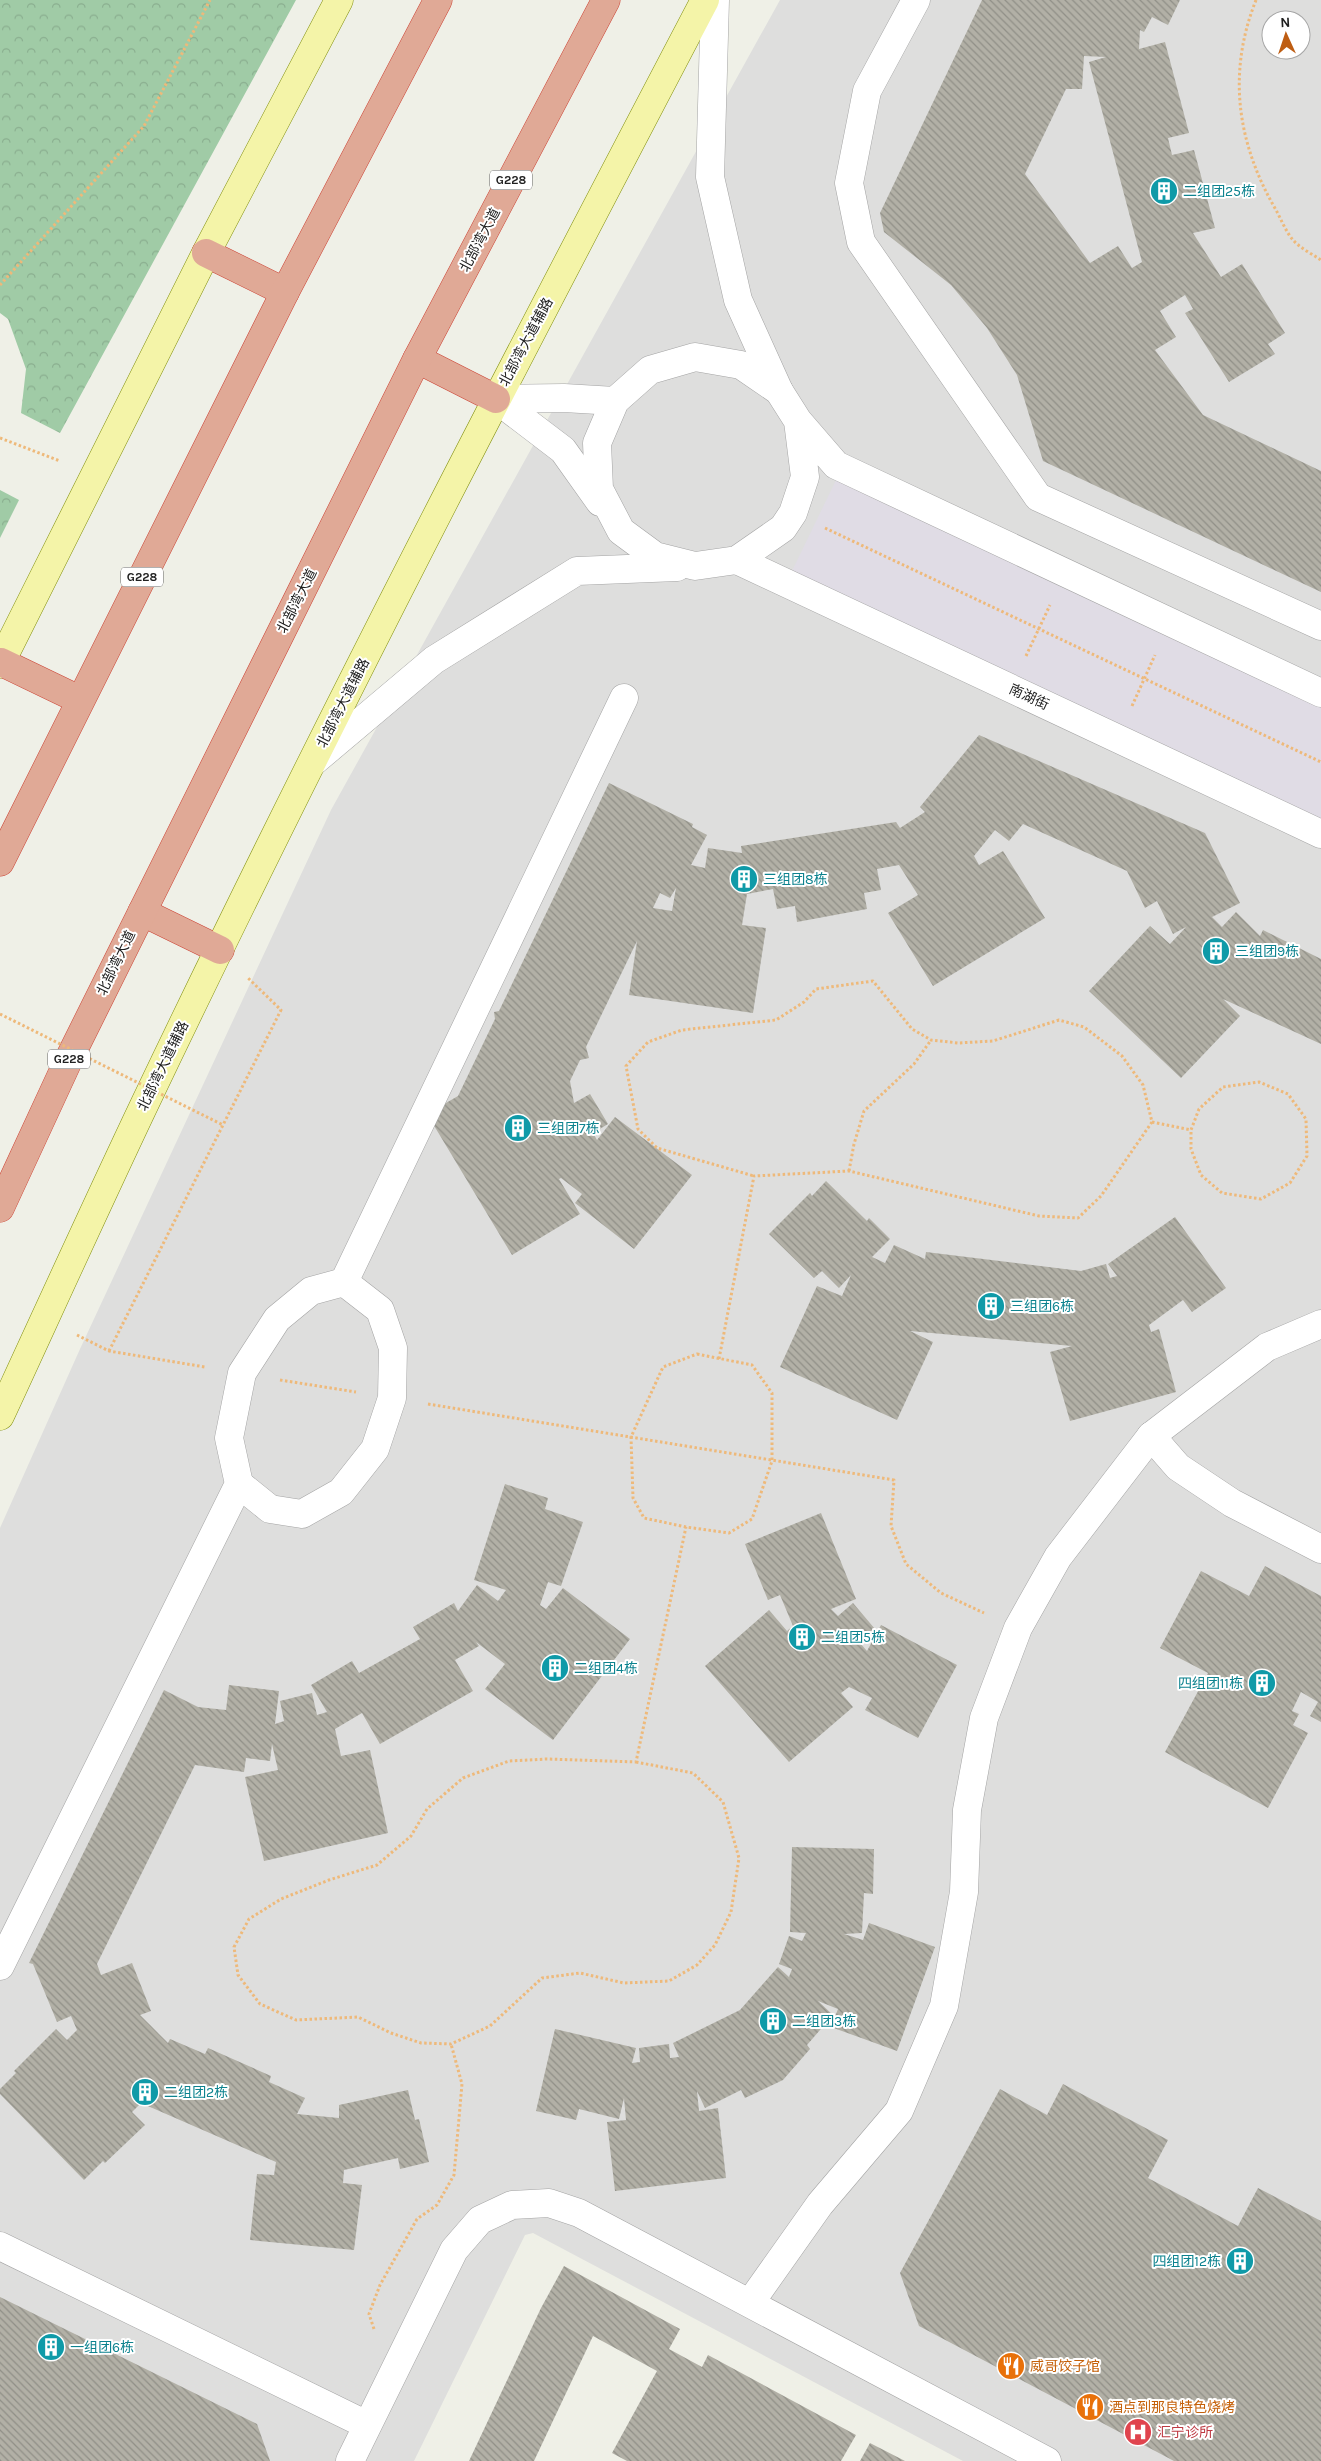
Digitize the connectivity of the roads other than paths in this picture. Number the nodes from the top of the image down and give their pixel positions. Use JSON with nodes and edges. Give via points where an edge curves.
{"nodes":[{"id":1,"x":339,"y":0,"type":"edge"},
{"id":2,"x":438,"y":0,"type":"edge"},
{"id":3,"x":606,"y":0,"type":"edge"},
{"id":4,"x":705,"y":0,"type":"edge"},
{"id":5,"x":715,"y":0,"type":"edge"},
{"id":6,"x":916,"y":0,"type":"edge"},
{"id":7,"x":206,"y":253,"type":"junction"},
{"id":8,"x":284,"y":292,"type":"junction"},
{"id":9,"x":417,"y":359,"type":"junction"},
{"id":10,"x":779,"y":392,"type":"junction"},
{"id":11,"x":496,"y":399,"type":"junction"},
{"id":12,"x":616,"y":401,"type":"junction"},
{"id":13,"x":798,"y":421,"type":"junction"},
{"id":14,"x":621,"y":531,"type":"junction"},
{"id":15,"x":737,"y":560,"type":"junction"},
{"id":16,"x":695,"y":566,"type":"junction"},
{"id":17,"x":1321,"y":626,"type":"edge"},
{"id":18,"x":0,"y":663,"type":"edge"},
{"id":19,"x":1321,"y":693,"type":"edge"},
{"id":20,"x":624,"y":698,"type":"dead end"},
{"id":21,"x":80,"y":700,"type":"junction"},
{"id":22,"x":313,"y":762,"type":"junction"},
{"id":23,"x":1321,"y":834,"type":"edge"},
{"id":24,"x":0,"y":862,"type":"edge"},
{"id":25,"x":142,"y":912,"type":"junction"},
{"id":26,"x":220,"y":950,"type":"junction"},
{"id":27,"x":0,"y":1208,"type":"edge"},
{"id":28,"x":344,"y":1282,"type":"junction"},
{"id":29,"x":1321,"y":1324,"type":"edge"},
{"id":30,"x":0,"y":1416,"type":"edge"},
{"id":31,"x":1151,"y":1436,"type":"junction"},
{"id":32,"x":239,"y":1484,"type":"junction"},
{"id":33,"x":1321,"y":1549,"type":"edge"},
{"id":34,"x":0,"y":1966,"type":"edge"},
{"id":35,"x":0,"y":2246,"type":"edge"},
{"id":36,"x":750,"y":2303,"type":"junction"},
{"id":37,"x":367,"y":2425,"type":"junction"},
{"id":38,"x":350,"y":2461,"type":"edge"},
{"id":39,"x":1048,"y":2461,"type":"edge"}],
"edges":[{"from":1,"to":7,"type":"main road"},
{"from":2,"to":8,"type":"highway","number":"G228"},
{"from":3,"to":9,"type":"highway","name":"北部湾大道","number":"G228"},
{"from":4,"to":11,"type":"main road","name":"北部湾大道辅路"},
{"from":5,"to":10,"type":"street","via":[[710,177],[738,300]]},
{"from":6,"to":17,"type":"street","via":[[867,92],[849,183],[860,242],[1038,496]]},
{"from":7,"to":8,"type":"highway"},
{"from":7,"to":18,"type":"main road"},
{"from":8,"to":21,"type":"highway","number":"G228"},
{"from":9,"to":11,"type":"highway"},
{"from":9,"to":25,"type":"highway","name":"北部湾大道","number":"G228"},
{"from":10,"to":12,"type":"street","via":[[741,365],[695,357],[650,370]]},
{"from":10,"to":13,"type":"street"},
{"from":11,"to":12,"type":"street"},
{"from":11,"to":14,"type":"street","via":[[563,450]]},
{"from":11,"to":22,"type":"main road","name":"北部湾大道辅路"},
{"from":12,"to":14,"type":"street","via":[[597,443],[599,489]]},
{"from":13,"to":15,"type":"street","via":[[805,477],[793,513],[783,528]]},
{"from":13,"to":19,"type":"street","via":[[836,465]]},
{"from":14,"to":16,"type":"street","via":[[654,556]]},
{"from":15,"to":16,"type":"street"},
{"from":15,"to":23,"type":"street","name":"南湖街"},
{"from":16,"to":22,"type":"street","via":[[577,571],[434,660]]},
{"from":18,"to":21,"type":"highway"},
{"from":20,"to":28,"type":"street"},
{"from":21,"to":24,"type":"highway","number":"G228"},
{"from":22,"to":26,"type":"main road","name":"北部湾大道辅路"},
{"from":25,"to":26,"type":"highway"},
{"from":25,"to":27,"type":"highway","name":"北部湾大道","number":"G228"},
{"from":26,"to":30,"type":"main road","name":"北部湾大道辅路","via":[[147,1098]]},
{"from":28,"to":32,"type":"street","via":[[311,1291],[276,1319],[242,1374],[229,1438]]},
{"from":28,"to":32,"type":"street","via":[[380,1310],[393,1348],[392,1398],[375,1449],[341,1492],[302,1514],[270,1509]]},
{"from":29,"to":31,"type":"street","via":[[1266,1347]]},
{"from":31,"to":33,"type":"street","via":[[1178,1468],[1232,1503]]},
{"from":31,"to":36,"type":"street","via":[[1058,1557],[1018,1628],[984,1718],[967,1810],[964,1892],[944,2006],[899,2111],[820,2204]]},
{"from":32,"to":34,"type":"street"},
{"from":35,"to":37,"type":"street"},
{"from":36,"to":37,"type":"street","via":[[579,2213],[549,2203],[512,2205],[480,2220],[454,2250]]},
{"from":36,"to":39,"type":"street"},
{"from":37,"to":38,"type":"street"}]}
